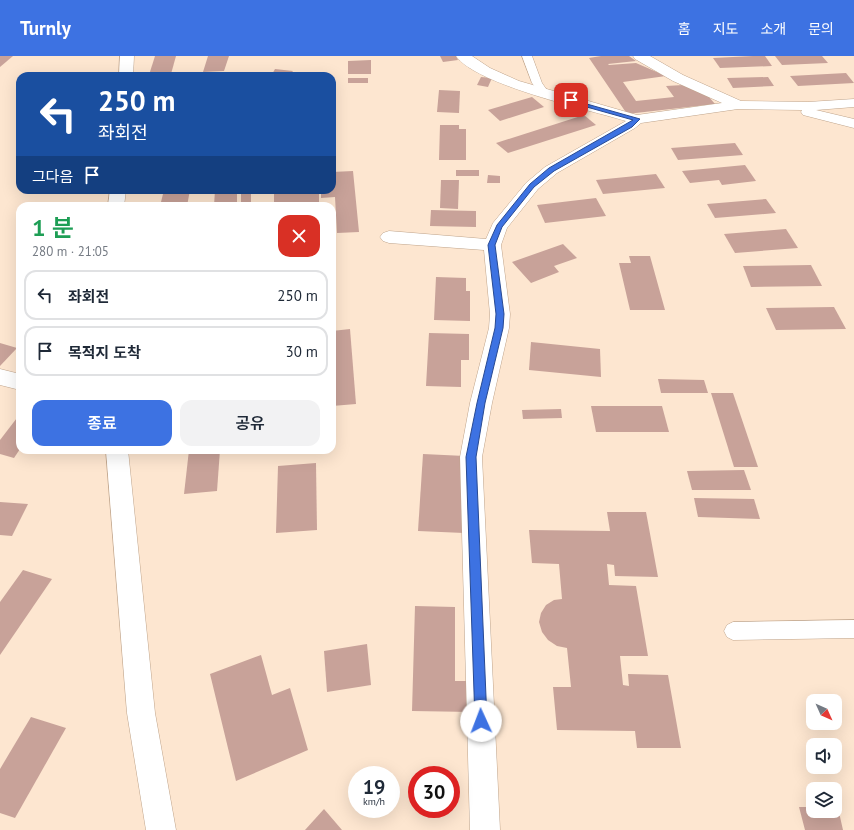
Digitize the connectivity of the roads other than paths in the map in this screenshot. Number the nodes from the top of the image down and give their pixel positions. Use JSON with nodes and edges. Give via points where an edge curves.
{"nodes":[{"id":1,"x":127,"y":56,"type":"edge"},
{"id":2,"x":464,"y":56,"type":"edge"},
{"id":3,"x":527,"y":56,"type":"edge"},
{"id":4,"x":640,"y":56,"type":"edge"},
{"id":5,"x":126,"y":72,"type":"edge"},
{"id":6,"x":544,"y":93,"type":"junction"},
{"id":7,"x":854,"y":103,"type":"edge"},
{"id":8,"x":738,"y":105,"type":"junction"},
{"id":9,"x":784,"y":106,"type":"junction"},
{"id":10,"x":637,"y":119,"type":"junction"},
{"id":11,"x":854,"y":124,"type":"edge"},
{"id":12,"x":389,"y":237,"type":"dead end"},
{"id":13,"x":492,"y":245,"type":"junction"},
{"id":14,"x":0,"y":377,"type":"edge"},
{"id":15,"x":16,"y":381,"type":"edge"},
{"id":16,"x":117,"y":454,"type":"edge"},
{"id":17,"x":854,"y":629,"type":"edge"},
{"id":18,"x":733,"y":631,"type":"dead end"},
{"id":19,"x":161,"y":830,"type":"edge"},
{"id":20,"x":485,"y":830,"type":"edge"}],
"edges":[{"from":1,"to":5,"type":"street"},
{"from":2,"to":6,"type":"street","via":[[471,63],[499,78]]},
{"from":3,"to":6,"type":"lane","via":[[537,83]]},
{"from":4,"to":8,"type":"street","via":[[685,81]]},
{"from":6,"to":10,"type":"street"},
{"from":7,"to":9,"type":"street"},
{"from":8,"to":9,"type":"street"},
{"from":8,"to":10,"type":"street"},
{"from":9,"to":11,"type":"street"},
{"from":10,"to":13,"type":"street","via":[[551,170],[532,186],[499,227]]},
{"from":12,"to":13,"type":"street"},
{"from":13,"to":20,"type":"street","via":[[500,314],[499,328],[471,457]]},
{"from":14,"to":15,"type":"street"},
{"from":16,"to":19,"type":"street","via":[[141,713]]},
{"from":17,"to":18,"type":"lane"}]}
